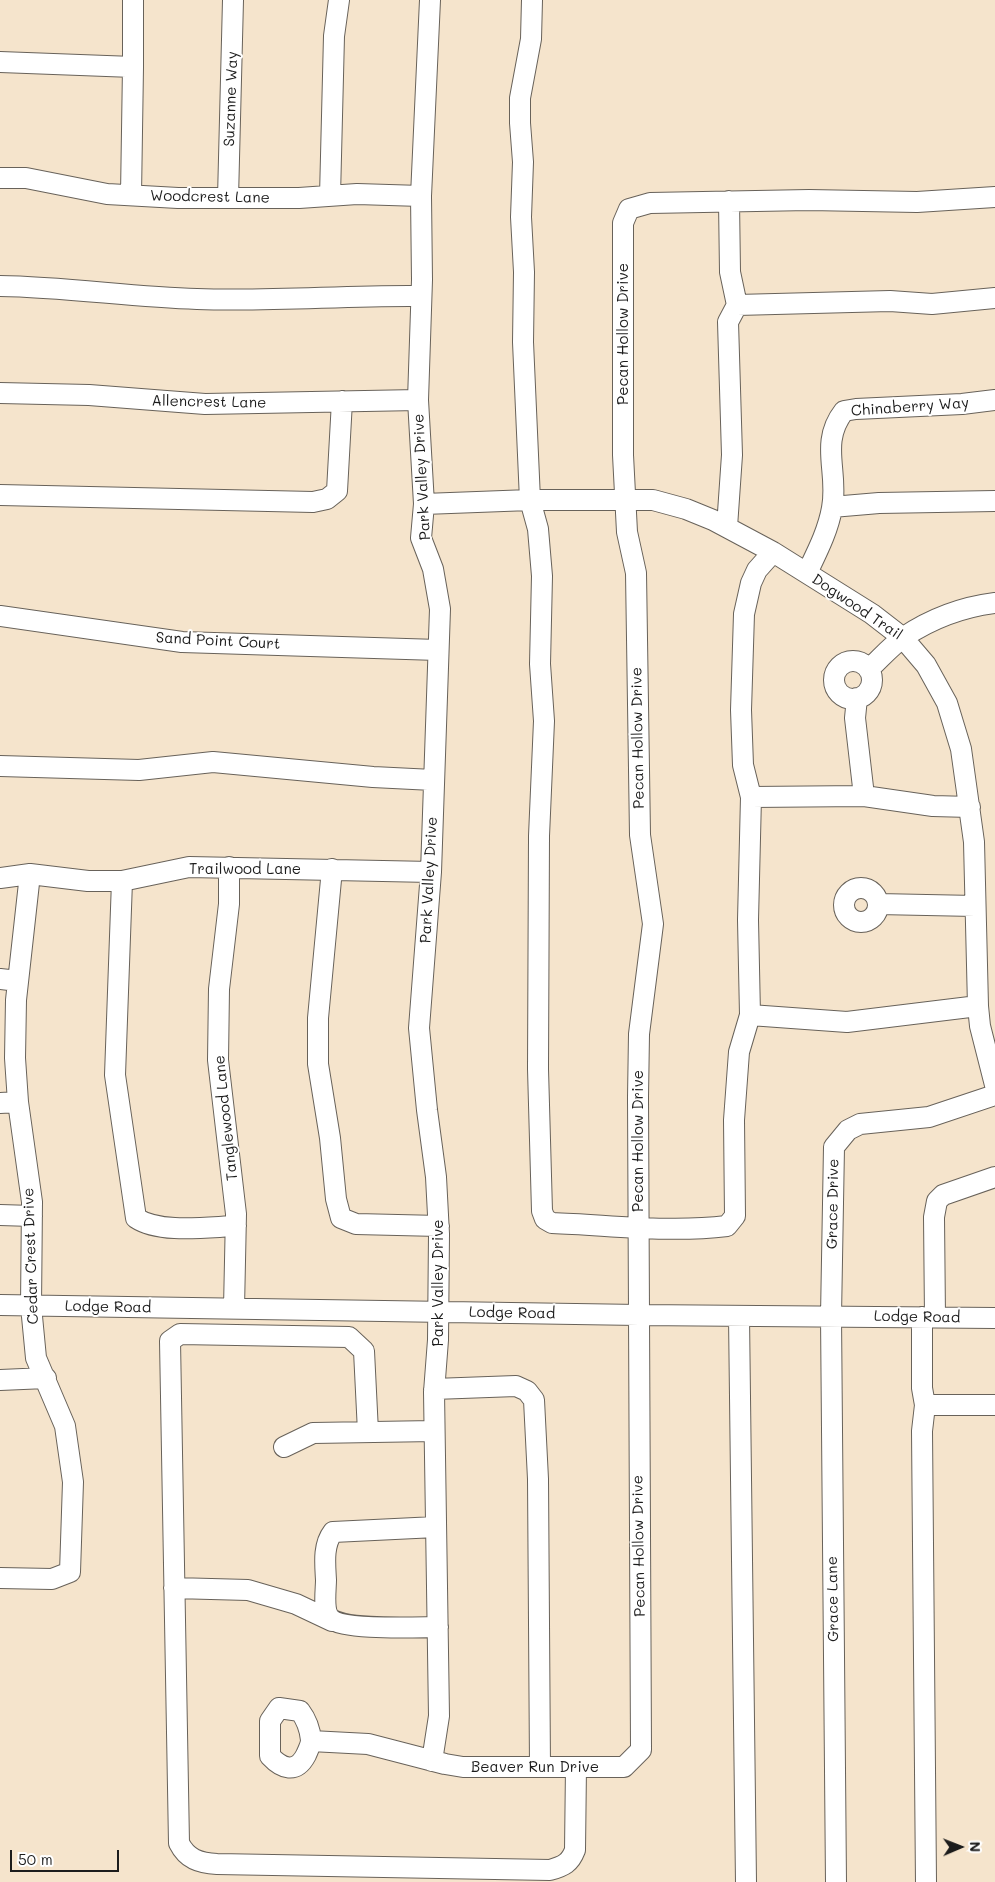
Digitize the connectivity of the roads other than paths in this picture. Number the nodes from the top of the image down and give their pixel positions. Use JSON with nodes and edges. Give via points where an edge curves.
{"nodes":[{"id":1,"x":133,"y":0,"type":"edge"},
{"id":2,"x":233,"y":0,"type":"edge"},
{"id":3,"x":339,"y":0,"type":"edge"},
{"id":4,"x":430,"y":0,"type":"edge"},
{"id":5,"x":532,"y":0,"type":"edge"},
{"id":6,"x":0,"y":62,"type":"edge"},
{"id":7,"x":133,"y":67,"type":"junction"},
{"id":8,"x":0,"y":178,"type":"edge"},
{"id":9,"x":131,"y":195,"type":"junction"},
{"id":10,"x":330,"y":196,"type":"junction"},
{"id":11,"x":420,"y":196,"type":"junction"},
{"id":12,"x":995,"y":197,"type":"edge"},
{"id":13,"x":228,"y":198,"type":"junction"},
{"id":14,"x":729,"y":201,"type":"junction"},
{"id":15,"x":0,"y":286,"type":"edge"},
{"id":16,"x":421,"y":296,"type":"junction"},
{"id":17,"x":995,"y":298,"type":"edge"},
{"id":18,"x":737,"y":305,"type":"junction"},
{"id":19,"x":0,"y":394,"type":"edge"},
{"id":20,"x":418,"y":400,"type":"junction"},
{"id":21,"x":995,"y":400,"type":"edge"},
{"id":22,"x":342,"y":401,"type":"junction"},
{"id":23,"x":0,"y":495,"type":"edge"},
{"id":24,"x":530,"y":500,"type":"junction"},
{"id":25,"x":625,"y":500,"type":"junction"},
{"id":26,"x":995,"y":501,"type":"edge"},
{"id":27,"x":424,"y":504,"type":"junction"},
{"id":28,"x":832,"y":507,"type":"junction"},
{"id":29,"x":727,"y":527,"type":"junction"},
{"id":30,"x":773,"y":552,"type":"junction"},
{"id":31,"x":807,"y":573,"type":"junction"},
{"id":32,"x":995,"y":602,"type":"edge"},
{"id":33,"x":0,"y":616,"type":"edge"},
{"id":34,"x":903,"y":638,"type":"junction"},
{"id":35,"x":438,"y":650,"type":"junction"},
{"id":36,"x":869,"y":669,"type":"junction"},
{"id":37,"x":857,"y":698,"type":"junction"},
{"id":38,"x":0,"y":766,"type":"edge"},
{"id":39,"x":433,"y":780,"type":"junction"},
{"id":40,"x":864,"y":796,"type":"junction"},
{"id":41,"x":751,"y":797,"type":"junction"},
{"id":42,"x":970,"y":807,"type":"junction"},
{"id":43,"x":229,"y":867,"type":"junction"},
{"id":44,"x":332,"y":869,"type":"junction"},
{"id":45,"x":431,"y":872,"type":"junction"},
{"id":46,"x":30,"y":874,"type":"junction"},
{"id":47,"x":0,"y":878,"type":"edge"},
{"id":48,"x":122,"y":881,"type":"junction"},
{"id":49,"x":878,"y":904,"type":"dead end"},
{"id":50,"x":974,"y":906,"type":"junction"},
{"id":51,"x":9,"y":980,"type":"edge"},
{"id":52,"x":978,"y":1006,"type":"junction"},
{"id":53,"x":750,"y":1015,"type":"junction"},
{"id":54,"x":995,"y":1085,"type":"edge"},
{"id":55,"x":995,"y":1095,"type":"edge"},
{"id":56,"x":9,"y":1102,"type":"edge"},
{"id":57,"x":995,"y":1177,"type":"edge"},
{"id":58,"x":0,"y":1215,"type":"edge"},
{"id":59,"x":32,"y":1216,"type":"junction"},
{"id":60,"x":236,"y":1226,"type":"junction"},
{"id":61,"x":439,"y":1226,"type":"junction"},
{"id":62,"x":638,"y":1228,"type":"junction"},
{"id":63,"x":0,"y":1305,"type":"edge"},
{"id":64,"x":32,"y":1306,"type":"junction"},
{"id":65,"x":234,"y":1308,"type":"junction"},
{"id":66,"x":437,"y":1311,"type":"junction"},
{"id":67,"x":639,"y":1315,"type":"junction"},
{"id":68,"x":739,"y":1316,"type":"junction"},
{"id":69,"x":831,"y":1316,"type":"junction"},
{"id":70,"x":928,"y":1317,"type":"junction"},
{"id":71,"x":995,"y":1318,"type":"edge"},
{"id":72,"x":46,"y":1378,"type":"junction"},
{"id":73,"x":0,"y":1380,"type":"edge"},
{"id":74,"x":434,"y":1389,"type":"junction"},
{"id":75,"x":925,"y":1405,"type":"junction"},
{"id":76,"x":995,"y":1405,"type":"edge"},
{"id":77,"x":434,"y":1431,"type":"junction"},
{"id":78,"x":368,"y":1432,"type":"junction"},
{"id":79,"x":284,"y":1447,"type":"dead end"},
{"id":80,"x":436,"y":1527,"type":"junction"},
{"id":81,"x":0,"y":1578,"type":"edge"},
{"id":82,"x":174,"y":1588,"type":"junction"},
{"id":83,"x":332,"y":1620,"type":"junction"},
{"id":84,"x":438,"y":1627,"type":"junction"},
{"id":85,"x":640,"y":1635,"type":"joint"},
{"id":86,"x":311,"y":1741,"type":"dead end"},
{"id":87,"x":432,"y":1760,"type":"junction"},
{"id":88,"x":540,"y":1767,"type":"junction"},
{"id":89,"x":576,"y":1767,"type":"junction"},
{"id":90,"x":746,"y":1882,"type":"edge"},
{"id":91,"x":836,"y":1882,"type":"edge"},
{"id":92,"x":926,"y":1882,"type":"edge"}],
"edges":[{"from":1,"to":7,"type":"street"},
{"from":2,"to":13,"type":"street","name":"Suzanne Way"},
{"from":3,"to":10,"type":"street","via":[[334,36]]},
{"from":4,"to":11,"type":"street","name":"Park Valley Drive"},
{"from":5,"to":24,"type":"street","via":[[531,39],[520,98],[523,342]]},
{"from":6,"to":7,"type":"street"},
{"from":7,"to":9,"type":"street"},
{"from":8,"to":9,"type":"street","name":"Woodcrest Lane","via":[[26,178],[106,194]]},
{"from":9,"to":13,"type":"street","name":"Woodcrest Lane"},
{"from":10,"to":11,"type":"street","name":"Woodcrest Lane"},
{"from":10,"to":13,"type":"street","name":"Woodcrest Lane"},
{"from":11,"to":16,"type":"street","name":"Park Valley Drive"},
{"from":12,"to":14,"type":"street","name":"Pecan Hollow Drive","via":[[917,202]]},
{"from":14,"to":18,"type":"street","via":[[730,272]]},
{"from":14,"to":25,"type":"street","name":"Pecan Hollow Drive","via":[[650,203],[629,209],[623,223]]},
{"from":15,"to":16,"type":"street","via":[[54,286],[137,296],[263,301],[371,295]]},
{"from":16,"to":20,"type":"street","name":"Park Valley Drive"},
{"from":17,"to":18,"type":"street","via":[[932,304],[890,301]]},
{"from":18,"to":29,"type":"street","via":[[728,322],[732,455]]},
{"from":19,"to":22,"type":"street","name":"Allencrest Lane","via":[[205,404]]},
{"from":20,"to":22,"type":"street","name":"Allencrest Lane"},
{"from":20,"to":27,"type":"street","name":"Park Valley Drive"},
{"from":21,"to":28,"type":"street","name":"Chinaberry Way","via":[[844,411],[835,423],[830,443]]},
{"from":22,"to":23,"type":"street","via":[[337,491],[327,499],[314,502]]},
{"from":24,"to":25,"type":"street","name":"Dogwood Trail"},
{"from":24,"to":27,"type":"street","name":"Dogwood Trail"},
{"from":24,"to":62,"type":"street","via":[[538,529],[542,576],[540,664],[544,721],[539,836],[538,1069],[542,1211],[545,1219],[552,1223]]},
{"from":25,"to":29,"type":"street","name":"Dogwood Trail","via":[[652,500],[686,508]]},
{"from":25,"to":62,"type":"street","name":"Pecan Hollow Drive","via":[[627,532],[636,573],[640,836],[653,924],[639,1034]]},
{"from":26,"to":28,"type":"street"},
{"from":27,"to":35,"type":"street","name":"Park Valley Drive","via":[[421,538],[433,569],[440,609]]},
{"from":28,"to":31,"type":"street","name":"Chinaberry Way","via":[[823,538]]},
{"from":29,"to":30,"type":"street","name":"Dogwood Trail"},
{"from":30,"to":31,"type":"street","name":"Dogwood Trail"},
{"from":30,"to":41,"type":"street","via":[[757,570],[744,614],[741,710],[744,766]]},
{"from":31,"to":34,"type":"street","name":"Dogwood Trail"},
{"from":32,"to":34,"type":"street","via":[[972,605],[942,616]]},
{"from":33,"to":35,"type":"street","name":"Sand Point Court","via":[[182,642]]},
{"from":34,"to":36,"type":"street"},
{"from":34,"to":42,"type":"street","name":"Dogwood Trail","via":[[926,665],[947,703],[961,749]]},
{"from":35,"to":39,"type":"street","name":"Park Valley Drive"},
{"from":36,"to":37,"type":"street","via":[[871,687]]},
{"from":36,"to":37,"type":"street","via":[[853,661],[837,670],[836,688],[845,697]]},
{"from":37,"to":40,"type":"street","via":[[854,718]]},
{"from":38,"to":39,"type":"street","via":[[139,770],[213,762]]},
{"from":39,"to":45,"type":"street","name":"Park Valley Drive"},
{"from":40,"to":41,"type":"street"},
{"from":40,"to":42,"type":"street","via":[[933,806]]},
{"from":41,"to":53,"type":"street"},
{"from":42,"to":50,"type":"street","name":"Dogwood Trail","via":[[974,842]]},
{"from":43,"to":44,"type":"street","name":"Trailwood Lane"},
{"from":43,"to":48,"type":"street","name":"Trailwood Lane","via":[[189,867]]},
{"from":43,"to":60,"type":"street","name":"Tanglewood Lane","via":[[229,904],[219,989],[218,1060],[233,1172]]},
{"from":44,"to":45,"type":"street","name":"Trailwood Lane"},
{"from":44,"to":61,"type":"street","via":[[318,1018],[318,1064],[339,1209],[342,1218],[356,1224]]},
{"from":45,"to":61,"type":"street","name":"Park Valley Drive","via":[[419,1028]]},
{"from":46,"to":47,"type":"street","name":"Trailwood Lane"},
{"from":46,"to":48,"type":"street","name":"Trailwood Lane","via":[[88,881]]},
{"from":46,"to":51,"type":"street","name":"Cedar Crest Drive"},
{"from":48,"to":60,"type":"street","via":[[115,1075],[136,1218],[146,1224],[167,1227]]},
{"from":49,"to":50,"type":"street"},
{"from":50,"to":52,"type":"street","name":"Dogwood Trail"},
{"from":51,"to":56,"type":"street","name":"Cedar Crest Drive","via":[[15,1058]]},
{"from":52,"to":53,"type":"street","via":[[847,1022]]},
{"from":52,"to":54,"type":"street","name":"Dogwood Trail"},
{"from":53,"to":62,"type":"street","via":[[739,1052],[734,1120],[735,1216],[727,1226]]},
{"from":55,"to":69,"type":"street","name":"Grace Drive","via":[[929,1118],[860,1124],[848,1130],[834,1147]]},
{"from":56,"to":59,"type":"street","name":"Cedar Crest Drive"},
{"from":57,"to":70,"type":"street","via":[[943,1195],[937,1202]]},
{"from":58,"to":59,"type":"street"},
{"from":59,"to":64,"type":"street","name":"Cedar Crest Drive"},
{"from":60,"to":65,"type":"street","name":"Tanglewood Lane"},
{"from":61,"to":66,"type":"street","name":"Park Valley Drive"},
{"from":62,"to":67,"type":"street","name":"Pecan Hollow Drive"},
{"from":63,"to":64,"type":"street","name":"Lodge Road"},
{"from":64,"to":65,"type":"street","name":"Lodge Road"},
{"from":64,"to":72,"type":"street","name":"Cedar Crest Drive","via":[[36,1358]]},
{"from":65,"to":66,"type":"street","name":"Lodge Road"},
{"from":66,"to":67,"type":"street","name":"Lodge Road"},
{"from":66,"to":74,"type":"street","name":"Park Valley Drive"},
{"from":67,"to":68,"type":"street","name":"Lodge Road"},
{"from":67,"to":85,"type":"street","name":"Pecan Hollow Drive"},
{"from":68,"to":69,"type":"street","name":"Lodge Road"},
{"from":68,"to":90,"type":"street"},
{"from":69,"to":70,"type":"street","name":"Lodge Road"},
{"from":69,"to":91,"type":"street","name":"Grace Lane"},
{"from":70,"to":71,"type":"street","name":"Lodge Road"},
{"from":70,"to":75,"type":"street","via":[[922,1388]]},
{"from":72,"to":73,"type":"street"},
{"from":72,"to":81,"type":"street","name":"Cedar Crest Drive","via":[[65,1426],[73,1482],[70,1572],[52,1579]]},
{"from":74,"to":77,"type":"street","name":"Park Valley Drive"},
{"from":74,"to":88,"type":"street","via":[[516,1386],[527,1391],[534,1400],[538,1479]]},
{"from":75,"to":76,"type":"street"},
{"from":75,"to":92,"type":"street","via":[[922,1431]]},
{"from":77,"to":78,"type":"street"},
{"from":77,"to":80,"type":"street","name":"Park Valley Drive"},
{"from":78,"to":79,"type":"street","via":[[313,1433]]},
{"from":78,"to":82,"type":"street","via":[[364,1351],[349,1338],[180,1334],[170,1341]]},
{"from":80,"to":83,"type":"street","via":[[333,1532],[326,1548],[327,1614]]},
{"from":80,"to":84,"type":"street","name":"Park Valley Drive"},
{"from":82,"to":83,"type":"street","via":[[248,1590],[296,1604]]},
{"from":82,"to":89,"type":"street","via":[[179,1843],[191,1858],[217,1864],[557,1868],[571,1860],[575,1850]]},
{"from":83,"to":84,"type":"street","via":[[355,1627]]},
{"from":84,"to":87,"type":"street","name":"Park Valley Drive","via":[[439,1716]]},
{"from":85,"to":89,"type":"street","name":"Beaver Run Drive","via":[[641,1750],[624,1767]]},
{"from":86,"to":87,"type":"street","name":"Beaver Run Drive","via":[[368,1744]]},
{"from":87,"to":88,"type":"street","name":"Beaver Run Drive","via":[[463,1766]]},
{"from":88,"to":89,"type":"street","name":"Beaver Run Drive"}]}
